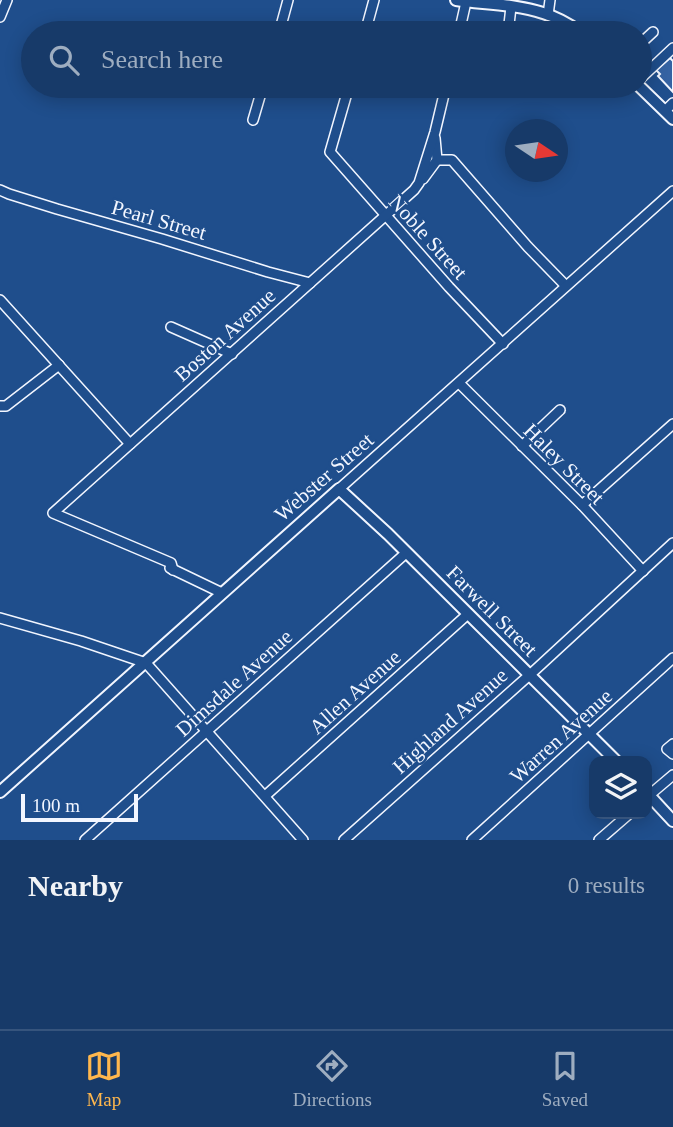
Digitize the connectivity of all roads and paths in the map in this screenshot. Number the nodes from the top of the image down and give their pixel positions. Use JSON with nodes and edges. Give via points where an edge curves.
{"nodes":[{"id":1,"x":7,"y":0,"type":"edge"},
{"id":2,"x":288,"y":0,"type":"edge"},
{"id":3,"x":374,"y":0,"type":"edge"},
{"id":4,"x":550,"y":0,"type":"edge"},
{"id":5,"x":461,"y":1,"type":"edge"},
{"id":6,"x":511,"y":7,"type":"junction"},
{"id":7,"x":548,"y":15,"type":"junction"},
{"id":8,"x":0,"y":17,"type":"edge"},
{"id":9,"x":282,"y":21,"type":"edge"},
{"id":10,"x":368,"y":21,"type":"edge"},
{"id":11,"x":460,"y":21,"type":"edge"},
{"id":12,"x":509,"y":21,"type":"edge"},
{"id":13,"x":561,"y":21,"type":"edge"},
{"id":14,"x":673,"y":48,"type":"edge"},
{"id":15,"x":652,"y":68,"type":"edge"},
{"id":16,"x":652,"y":96,"type":"edge"},
{"id":17,"x":259,"y":98,"type":"edge"},
{"id":18,"x":346,"y":98,"type":"edge"},
{"id":19,"x":443,"y":98,"type":"edge"},
{"id":20,"x":670,"y":111,"type":"edge"},
{"id":21,"x":253,"y":120,"type":"dead end"},
{"id":22,"x":435,"y":132,"type":"junction"},
{"id":23,"x":437,"y":160,"type":"junction"},
{"id":24,"x":419,"y":183,"type":"junction"},
{"id":25,"x":0,"y":190,"type":"edge"},
{"id":26,"x":673,"y":191,"type":"edge"},
{"id":27,"x":386,"y":216,"type":"junction"},
{"id":28,"x":310,"y":283,"type":"junction"},
{"id":29,"x":566,"y":286,"type":"junction"},
{"id":30,"x":0,"y":300,"type":"edge"},
{"id":31,"x":171,"y":327,"type":"dead end"},
{"id":32,"x":503,"y":344,"type":"junction"},
{"id":33,"x":232,"y":354,"type":"junction"},
{"id":34,"x":59,"y":365,"type":"junction"},
{"id":35,"x":459,"y":383,"type":"junction"},
{"id":36,"x":0,"y":406,"type":"edge"},
{"id":37,"x":560,"y":410,"type":"dead end"},
{"id":38,"x":673,"y":424,"type":"edge"},
{"id":39,"x":130,"y":444,"type":"junction"},
{"id":40,"x":522,"y":446,"type":"junction"},
{"id":41,"x":339,"y":489,"type":"junction"},
{"id":42,"x":582,"y":505,"type":"junction"},
{"id":43,"x":673,"y":543,"type":"edge"},
{"id":44,"x":406,"y":553,"type":"junction"},
{"id":45,"x":161,"y":564,"type":"dead end"},
{"id":46,"x":173,"y":569,"type":"junction"},
{"id":47,"x":643,"y":572,"type":"junction"},
{"id":48,"x":222,"y":593,"type":"junction"},
{"id":49,"x":468,"y":614,"type":"junction"},
{"id":50,"x":0,"y":618,"type":"edge"},
{"id":51,"x":673,"y":659,"type":"edge"},
{"id":52,"x":146,"y":663,"type":"junction"},
{"id":53,"x":528,"y":674,"type":"junction"},
{"id":54,"x":206,"y":730,"type":"junction"},
{"id":55,"x":590,"y":734,"type":"junction"},
{"id":56,"x":673,"y":744,"type":"edge"},
{"id":57,"x":673,"y":754,"type":"edge"},
{"id":58,"x":611,"y":756,"type":"edge"},
{"id":59,"x":673,"y":775,"type":"edge"},
{"id":60,"x":2,"y":785,"type":"edge"},
{"id":61,"x":652,"y":792,"type":"edge"},
{"id":62,"x":265,"y":796,"type":"junction"},
{"id":63,"x":652,"y":799,"type":"edge"},
{"id":64,"x":623,"y":819,"type":"edge"},
{"id":65,"x":673,"y":821,"type":"edge"},
{"id":66,"x":86,"y":840,"type":"edge"},
{"id":67,"x":303,"y":840,"type":"edge"},
{"id":68,"x":344,"y":840,"type":"edge"},
{"id":69,"x":471,"y":840,"type":"edge"},
{"id":70,"x":599,"y":840,"type":"edge"}],
"edges":[{"from":1,"to":8,"type":"street"},
{"from":2,"to":9,"type":"street"},
{"from":3,"to":10,"type":"street"},
{"from":4,"to":7,"type":"street"},
{"from":5,"to":6,"type":"main road"},
{"from":5,"to":11,"type":"street"},
{"from":6,"to":7,"type":"main road"},
{"from":6,"to":12,"type":"street"},
{"from":7,"to":13,"type":"main road"},
{"from":14,"to":15,"type":"street"},
{"from":16,"to":20,"type":"main road"},
{"from":17,"to":21,"type":"street"},
{"from":18,"to":27,"type":"street","name":"Noble Street","via":[[330,152]]},
{"from":19,"to":22,"type":"street","name":"Boston Avenue"},
{"from":22,"to":23,"type":"street","name":"Boston Avenue"},
{"from":22,"to":24,"type":"street","name":"Boston Avenue"},
{"from":23,"to":24,"type":"street","name":"Boston Avenue"},
{"from":23,"to":29,"type":"street","via":[[452,160]]},
{"from":24,"to":27,"type":"street","name":"Boston Avenue"},
{"from":25,"to":28,"type":"street","name":"Pearl Street"},
{"from":26,"to":29,"type":"street","name":"Webster Street"},
{"from":27,"to":28,"type":"street","name":"Boston Avenue"},
{"from":27,"to":32,"type":"street","name":"Noble Street"},
{"from":28,"to":33,"type":"street","name":"Boston Avenue"},
{"from":29,"to":32,"type":"street","name":"Webster Street"},
{"from":30,"to":34,"type":"street"},
{"from":31,"to":33,"type":"street"},
{"from":32,"to":35,"type":"street","name":"Webster Street"},
{"from":33,"to":39,"type":"street","name":"Boston Avenue"},
{"from":34,"to":36,"type":"street"},
{"from":34,"to":39,"type":"street"},
{"from":35,"to":40,"type":"street","name":"Haley Street"},
{"from":35,"to":41,"type":"street","name":"Webster Street"},
{"from":37,"to":40,"type":"street"},
{"from":38,"to":42,"type":"street"},
{"from":39,"to":46,"type":"street","name":"Boston Avenue","via":[[53,513],[171,563]]},
{"from":40,"to":42,"type":"street","name":"Haley Street"},
{"from":41,"to":44,"type":"main road","name":"Farwell Street"},
{"from":41,"to":48,"type":"main road","name":"Webster Street"},
{"from":42,"to":47,"type":"street","name":"Haley Street"},
{"from":43,"to":47,"type":"street","name":"Highland Avenue"},
{"from":44,"to":49,"type":"main road","name":"Farwell Street"},
{"from":44,"to":54,"type":"street","name":"Dimsdale Avenue"},
{"from":45,"to":46,"type":"street"},
{"from":46,"to":48,"type":"street"},
{"from":47,"to":53,"type":"street","name":"Highland Avenue"},
{"from":48,"to":52,"type":"main road","name":"Webster Street"},
{"from":49,"to":53,"type":"main road","name":"Farwell Street"},
{"from":49,"to":62,"type":"street","name":"Allen Avenue"},
{"from":50,"to":52,"type":"street"},
{"from":51,"to":55,"type":"street","name":"Warren Avenue"},
{"from":52,"to":54,"type":"street"},
{"from":52,"to":60,"type":"main road","name":"Webster Street"},
{"from":53,"to":55,"type":"main road","name":"Farwell Street"},
{"from":53,"to":68,"type":"street","name":"Highland Avenue"},
{"from":54,"to":62,"type":"street"},
{"from":54,"to":66,"type":"street","name":"Dimsdale Avenue"},
{"from":55,"to":58,"type":"main road","name":"Farwell Street"},
{"from":55,"to":69,"type":"street","name":"Warren Avenue"},
{"from":56,"to":57,"type":"street","via":[[667,749]]},
{"from":59,"to":61,"type":"street"},
{"from":62,"to":67,"type":"street"},
{"from":63,"to":65,"type":"main road"},
{"from":64,"to":70,"type":"street"}]}
